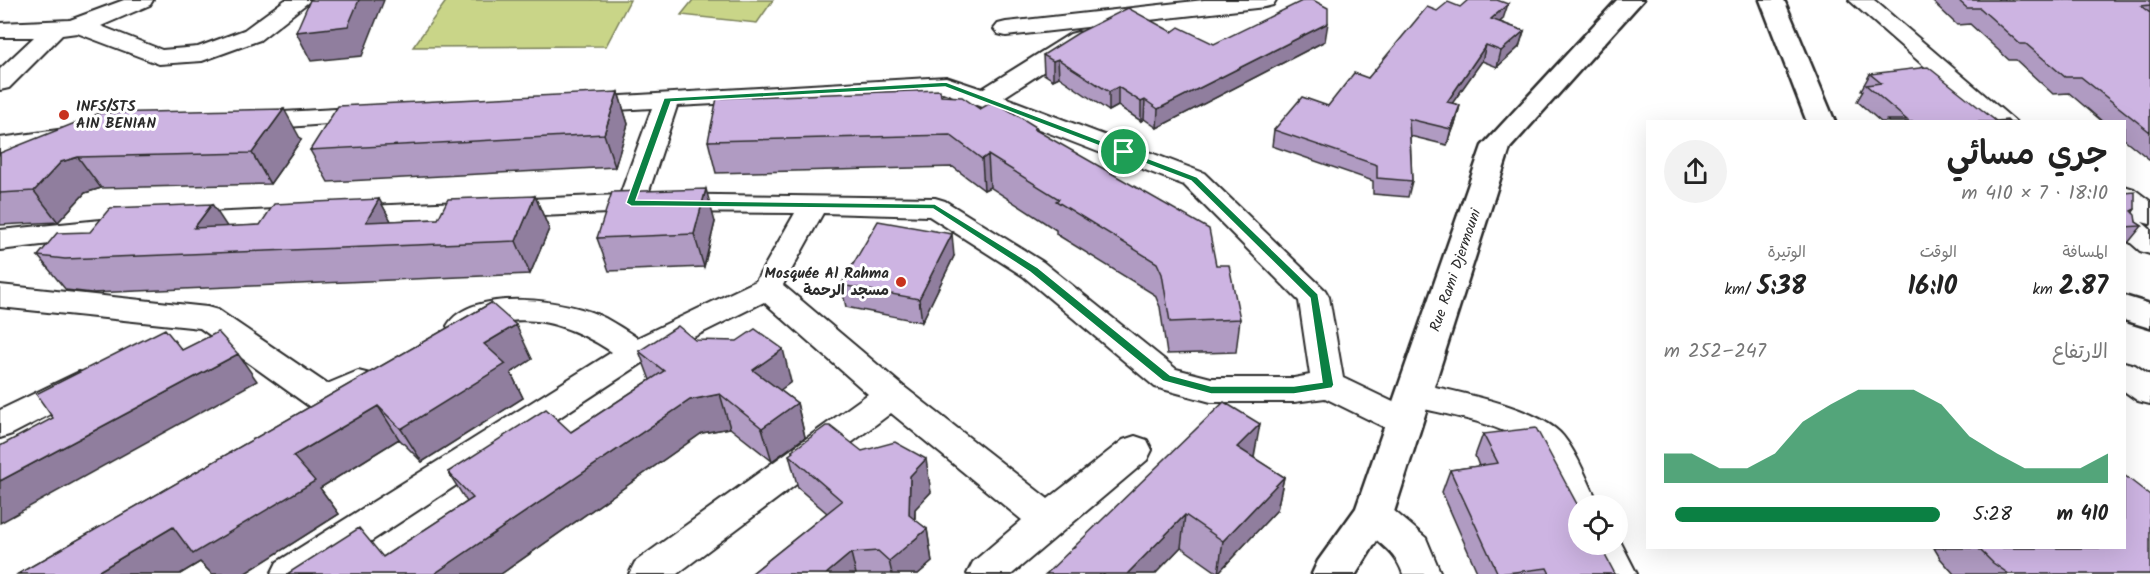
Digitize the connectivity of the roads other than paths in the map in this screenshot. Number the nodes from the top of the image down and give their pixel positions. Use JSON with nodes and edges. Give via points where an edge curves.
{"nodes":[{"id":1,"x":142,"y":0,"type":"edge"},
{"id":2,"x":300,"y":0,"type":"edge"},
{"id":3,"x":1265,"y":0,"type":"edge"},
{"id":4,"x":1631,"y":0,"type":"edge"},
{"id":5,"x":1772,"y":0,"type":"edge"},
{"id":6,"x":1860,"y":0,"type":"edge"},
{"id":7,"x":1111,"y":18,"type":"junction"},
{"id":8,"x":79,"y":25,"type":"junction"},
{"id":9,"x":55,"y":29,"type":"junction"},
{"id":10,"x":10,"y":30,"type":"edge"},
{"id":11,"x":1006,"y":30,"type":"dead end"},
{"id":12,"x":0,"y":48,"type":"edge"},
{"id":13,"x":0,"y":83,"type":"edge"},
{"id":14,"x":984,"y":99,"type":"junction"},
{"id":15,"x":667,"y":100,"type":"junction"},
{"id":16,"x":560,"y":105,"type":"edge"},
{"id":17,"x":392,"y":114,"type":"edge"},
{"id":18,"x":1820,"y":120,"type":"edge"},
{"id":19,"x":2002,"y":120,"type":"edge"},
{"id":20,"x":224,"y":123,"type":"edge"},
{"id":21,"x":0,"y":146,"type":"edge"},
{"id":22,"x":39,"y":164,"type":"edge"},
{"id":23,"x":2126,"y":197,"type":"edge"},
{"id":24,"x":631,"y":203,"type":"junction"},
{"id":25,"x":814,"y":204,"type":"junction"},
{"id":26,"x":2150,"y":215,"type":"edge"},
{"id":27,"x":2126,"y":224,"type":"edge"},
{"id":28,"x":0,"y":240,"type":"edge"},
{"id":29,"x":2150,"y":244,"type":"edge"},
{"id":30,"x":767,"y":288,"type":"junction"},
{"id":31,"x":0,"y":296,"type":"edge"},
{"id":32,"x":2126,"y":309,"type":"edge"},
{"id":33,"x":2150,"y":316,"type":"edge"},
{"id":34,"x":207,"y":318,"type":"junction"},
{"id":35,"x":441,"y":338,"type":"edge"},
{"id":36,"x":166,"y":340,"type":"edge"},
{"id":37,"x":636,"y":352,"type":"junction"},
{"id":38,"x":104,"y":372,"type":"edge"},
{"id":39,"x":377,"y":372,"type":"edge"},
{"id":40,"x":2126,"y":375,"type":"edge"},
{"id":41,"x":1328,"y":385,"type":"junction"},
{"id":42,"x":2150,"y":392,"type":"edge"},
{"id":43,"x":891,"y":395,"type":"junction"},
{"id":44,"x":325,"y":400,"type":"junction"},
{"id":45,"x":1408,"y":408,"type":"junction"},
{"id":46,"x":294,"y":418,"type":"edge"},
{"id":47,"x":0,"y":425,"type":"edge"},
{"id":48,"x":1135,"y":450,"type":"dead end"},
{"id":49,"x":1576,"y":495,"type":"edge"},
{"id":50,"x":1374,"y":515,"type":"junction"},
{"id":51,"x":1048,"y":520,"type":"junction"},
{"id":52,"x":1608,"y":555,"type":"edge"},
{"id":53,"x":290,"y":574,"type":"edge"},
{"id":54,"x":648,"y":574,"type":"edge"},
{"id":55,"x":986,"y":574,"type":"edge"},
{"id":56,"x":1333,"y":574,"type":"edge"},
{"id":57,"x":1422,"y":574,"type":"edge"},
{"id":58,"x":1618,"y":574,"type":"edge"}],
"edges":[{"from":1,"to":8,"type":"street"},
{"from":2,"to":8,"type":"street","via":[[252,35],[202,54],[159,57]]},
{"from":3,"to":7,"type":"street"},
{"from":4,"to":45,"type":"main road","name":"Rue Rami Djermouni","via":[[1496,146]]},
{"from":5,"to":18,"type":"main road"},
{"from":6,"to":19,"type":"street"},
{"from":7,"to":11,"type":"street"},
{"from":7,"to":14,"type":"street"},
{"from":8,"to":9,"type":"street"},
{"from":9,"to":10,"type":"street"},
{"from":9,"to":13,"type":"street"},
{"from":10,"to":12,"type":"street"},
{"from":14,"to":15,"type":"street","via":[[946,84]]},
{"from":14,"to":41,"type":"street","via":[[1194,179],[1314,297]]},
{"from":15,"to":16,"type":"street"},
{"from":15,"to":24,"type":"street"},
{"from":17,"to":20,"type":"street"},
{"from":21,"to":22,"type":"street","via":[[72,136],[93,138]]},
{"from":23,"to":26,"type":"street"},
{"from":24,"to":25,"type":"street"},
{"from":24,"to":28,"type":"street","via":[[159,224]]},
{"from":25,"to":30,"type":"street"},
{"from":25,"to":41,"type":"street","via":[[935,207],[1033,269],[1166,378],[1211,390],[1294,390]]},
{"from":27,"to":29,"type":"street"},
{"from":30,"to":37,"type":"street"},
{"from":30,"to":43,"type":"street"},
{"from":31,"to":34,"type":"street"},
{"from":32,"to":33,"type":"main road"},
{"from":34,"to":36,"type":"street"},
{"from":34,"to":44,"type":"street"},
{"from":35,"to":37,"type":"street","via":[[483,315],[539,310],[593,325]]},
{"from":37,"to":53,"type":"street"},
{"from":38,"to":47,"type":"street"},
{"from":39,"to":44,"type":"street"},
{"from":40,"to":42,"type":"street"},
{"from":41,"to":45,"type":"street"},
{"from":43,"to":51,"type":"street"},
{"from":43,"to":54,"type":"street"},
{"from":44,"to":46,"type":"street"},
{"from":45,"to":49,"type":"street","via":[[1493,416],[1534,431],[1550,444]]},
{"from":45,"to":50,"type":"main road","name":"Rue Rami Djermouni"},
{"from":48,"to":51,"type":"street"},
{"from":50,"to":56,"type":"main road","name":"Rue Rami Djermouni"},
{"from":50,"to":57,"type":"street","via":[[1413,549]]},
{"from":51,"to":55,"type":"street"},
{"from":52,"to":58,"type":"street"}]}
